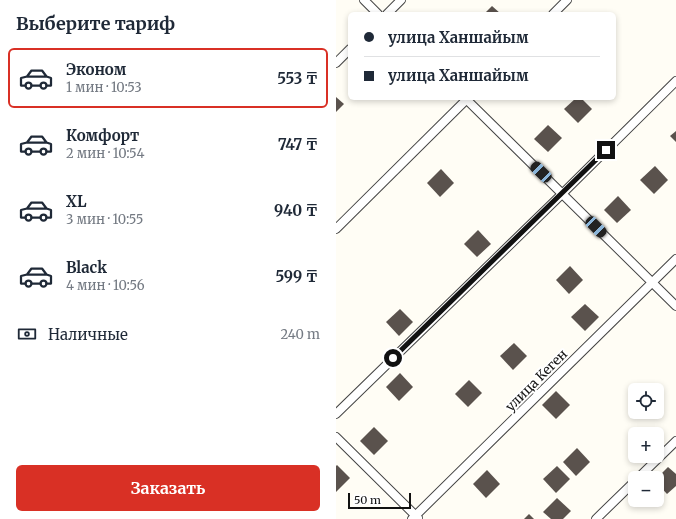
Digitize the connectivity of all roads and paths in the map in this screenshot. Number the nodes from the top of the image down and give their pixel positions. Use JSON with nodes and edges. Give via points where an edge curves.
{"nodes":[{"id":1,"x":364,"y":0,"type":"edge"},
{"id":2,"x":401,"y":0,"type":"edge"},
{"id":3,"x":567,"y":0,"type":"edge"},
{"id":4,"x":376,"y":12,"type":"edge"},
{"id":5,"x":389,"y":12,"type":"edge"},
{"id":6,"x":555,"y":12,"type":"edge"},
{"id":7,"x":348,"y":51,"type":"edge"},
{"id":8,"x":336,"y":63,"type":"edge"},
{"id":9,"x":676,"y":81,"type":"edge"},
{"id":10,"x":465,"y":100,"type":"edge"},
{"id":11,"x":469,"y":100,"type":"edge"},
{"id":12,"x":563,"y":193,"type":"junction"},
{"id":13,"x":336,"y":229,"type":"edge"},
{"id":14,"x":676,"y":259,"type":"edge"},
{"id":15,"x":652,"y":282,"type":"junction"},
{"id":16,"x":676,"y":306,"type":"edge"},
{"id":17,"x":336,"y":414,"type":"edge"},
{"id":18,"x":336,"y":437,"type":"edge"},
{"id":19,"x":676,"y":441,"type":"edge"},
{"id":20,"x":645,"y":471,"type":"edge"},
{"id":21,"x":628,"y":488,"type":"edge"},
{"id":22,"x":415,"y":518,"type":"edge"},
{"id":23,"x":596,"y":519,"type":"edge"}],
"edges":[{"from":1,"to":4,"type":"street"},
{"from":2,"to":5,"type":"street"},
{"from":3,"to":6,"type":"street"},
{"from":7,"to":8,"type":"street"},
{"from":9,"to":12,"type":"street"},
{"from":10,"to":13,"type":"street"},
{"from":11,"to":12,"type":"street"},
{"from":12,"to":15,"type":"street"},
{"from":12,"to":17,"type":"street"},
{"from":14,"to":15,"type":"street","name":"улица Кеген"},
{"from":15,"to":16,"type":"street"},
{"from":15,"to":22,"type":"street","name":"улица Кеген"},
{"from":18,"to":22,"type":"street"},
{"from":19,"to":20,"type":"street"},
{"from":21,"to":23,"type":"street"}]}
